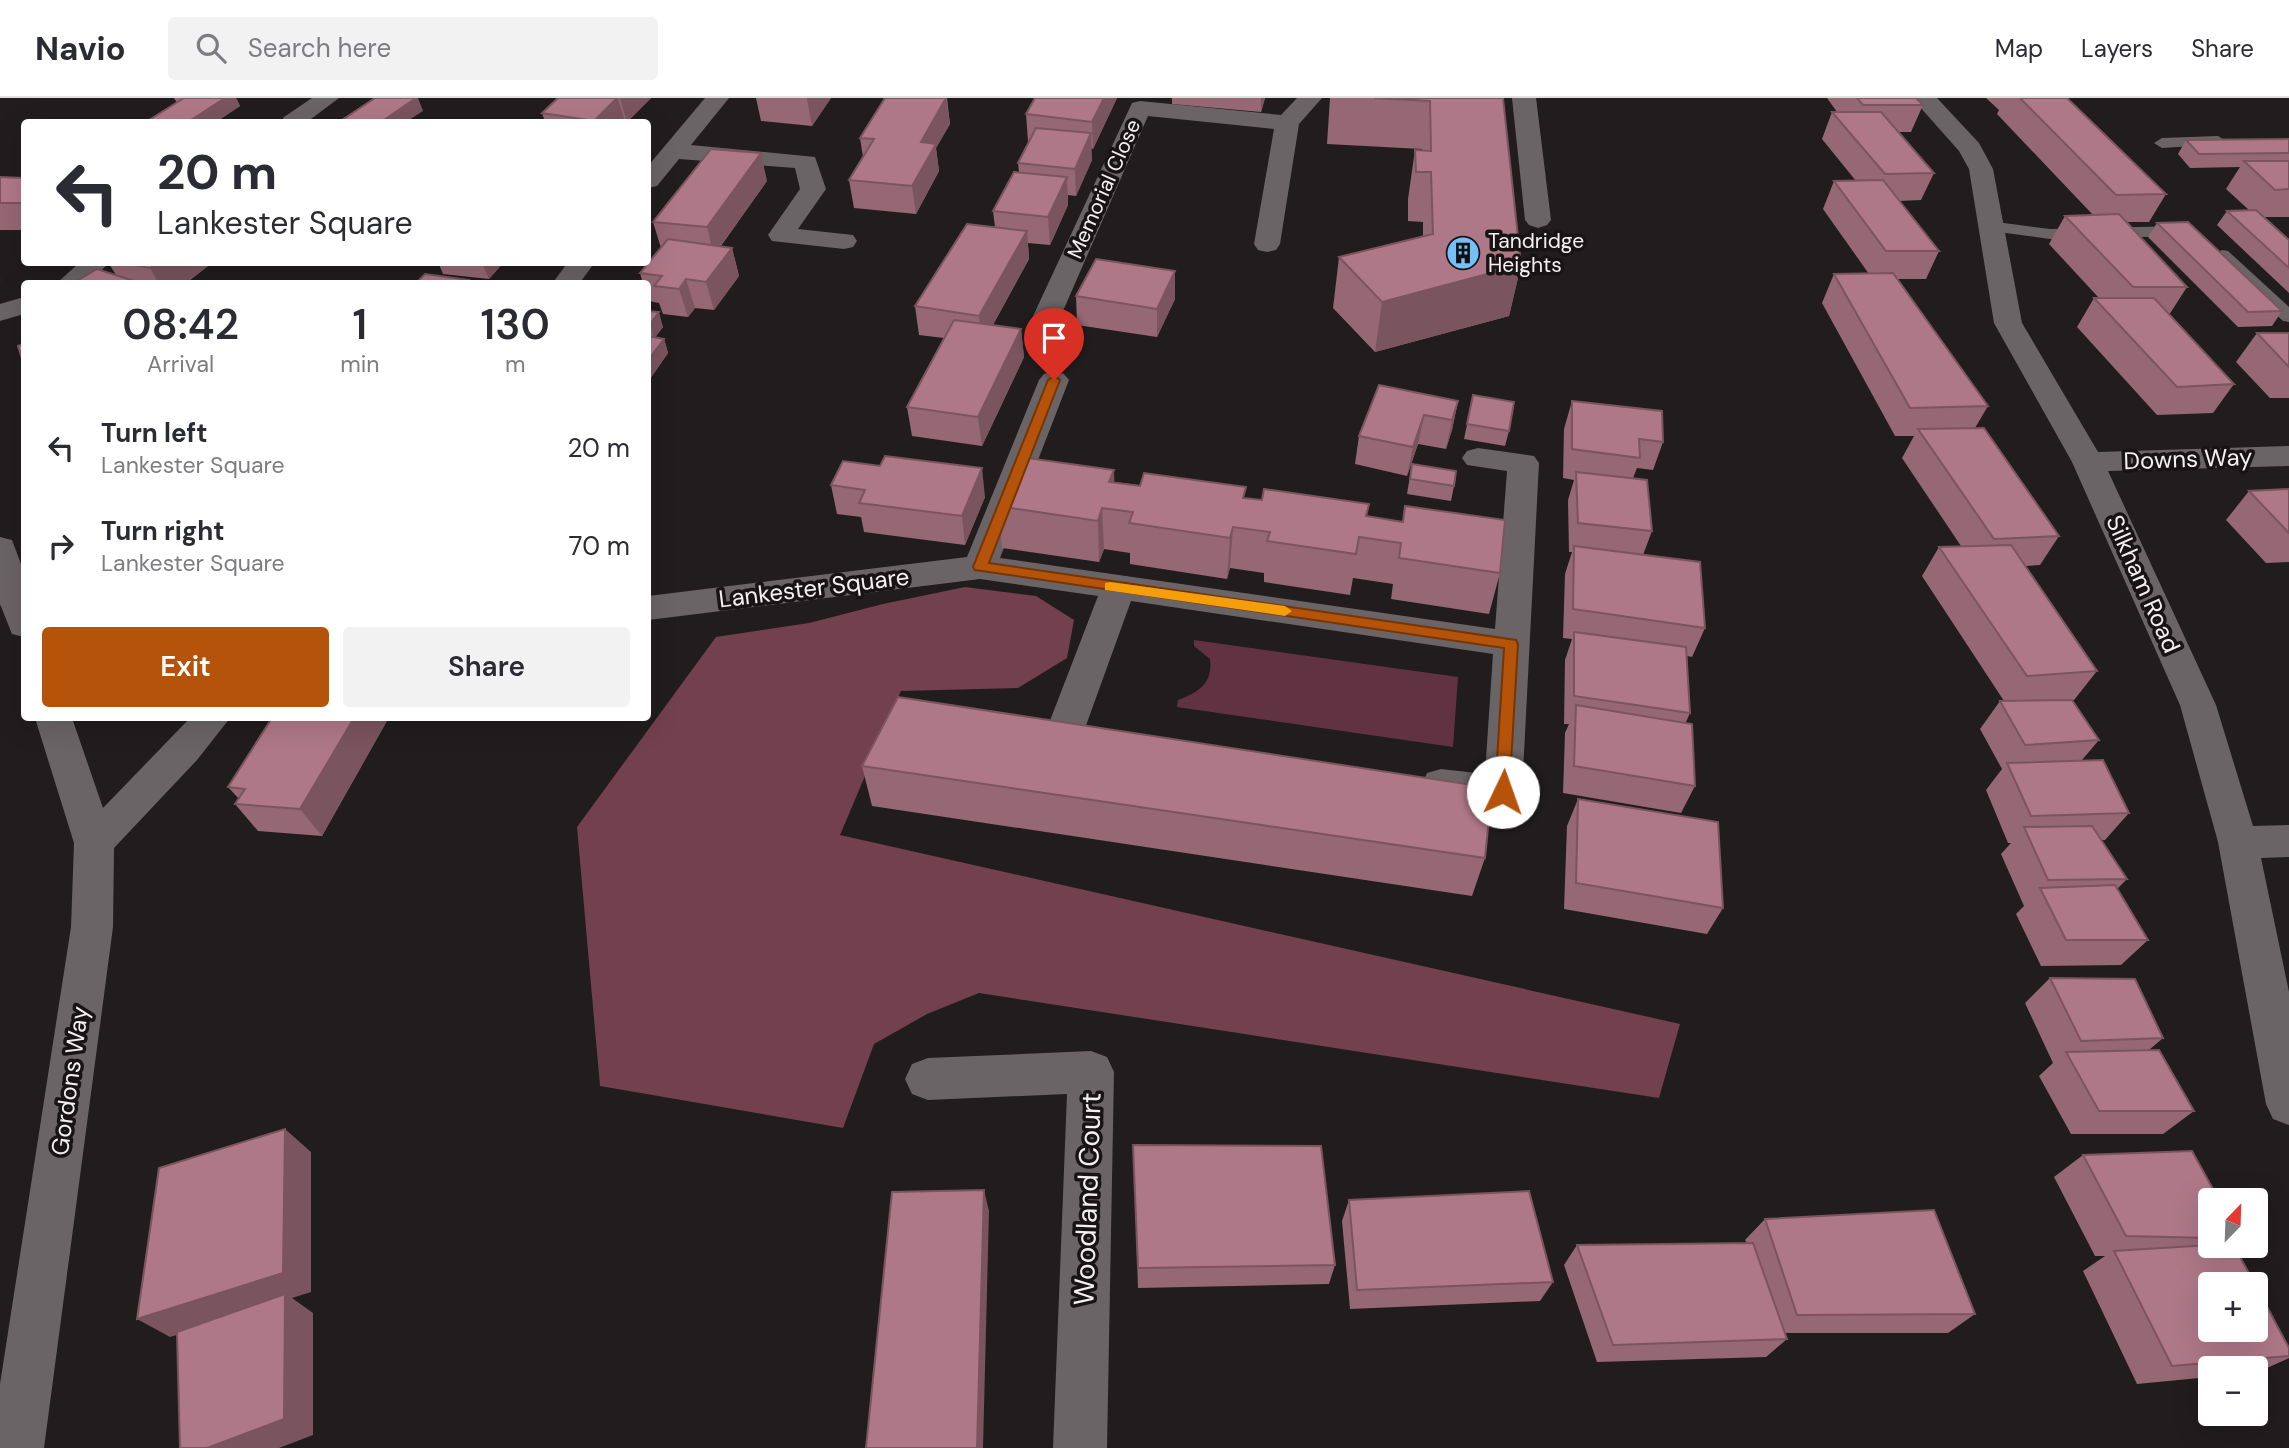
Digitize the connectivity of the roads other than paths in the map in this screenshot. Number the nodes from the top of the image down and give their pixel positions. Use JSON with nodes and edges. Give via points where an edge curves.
{"nodes":[{"id":1,"x":327,"y":98,"type":"edge"},
{"id":2,"x":717,"y":98,"type":"edge"},
{"id":3,"x":1310,"y":98,"type":"edge"},
{"id":4,"x":1524,"y":98,"type":"edge"},
{"id":5,"x":1924,"y":98,"type":"edge"},
{"id":6,"x":1154,"y":104,"type":"edge"},
{"id":7,"x":296,"y":119,"type":"edge"},
{"id":8,"x":1287,"y":123,"type":"junction"},
{"id":9,"x":2237,"y":141,"type":"edge"},
{"id":10,"x":2162,"y":143,"type":"dead end"},
{"id":11,"x":672,"y":151,"type":"junction"},
{"id":12,"x":651,"y":177,"type":"edge"},
{"id":13,"x":1538,"y":220,"type":"dead end"},
{"id":14,"x":1989,"y":226,"type":"junction"},
{"id":15,"x":844,"y":241,"type":"dead end"},
{"id":16,"x":1267,"y":244,"type":"dead end"},
{"id":17,"x":92,"y":266,"type":"edge"},
{"id":18,"x":579,"y":266,"type":"edge"},
{"id":19,"x":74,"y":280,"type":"edge"},
{"id":20,"x":568,"y":280,"type":"edge"},
{"id":21,"x":21,"y":306,"type":"edge"},
{"id":22,"x":0,"y":313,"type":"edge"},
{"id":23,"x":2289,"y":317,"type":"edge"},
{"id":24,"x":1042,"y":327,"type":"dead end"},
{"id":25,"x":1054,"y":380,"type":"dead end"},
{"id":26,"x":2289,"y":456,"type":"edge"},
{"id":27,"x":1478,"y":458,"type":"dead end"},
{"id":28,"x":2088,"y":462,"type":"junction"},
{"id":29,"x":0,"y":548,"type":"edge"},
{"id":30,"x":980,"y":567,"type":"junction"},
{"id":31,"x":1118,"y":588,"type":"junction"},
{"id":32,"x":651,"y":608,"type":"edge"},
{"id":33,"x":21,"y":615,"type":"edge"},
{"id":34,"x":1511,"y":644,"type":"junction"},
{"id":35,"x":55,"y":721,"type":"edge"},
{"id":36,"x":208,"y":721,"type":"edge"},
{"id":37,"x":1025,"y":725,"type":"edge"},
{"id":38,"x":1065,"y":731,"type":"junction"},
{"id":39,"x":1106,"y":737,"type":"edge"},
{"id":40,"x":1407,"y":779,"type":"edge"},
{"id":41,"x":2289,"y":841,"type":"edge"},
{"id":42,"x":2238,"y":842,"type":"junction"},
{"id":43,"x":94,"y":843,"type":"junction"},
{"id":44,"x":928,"y":1079,"type":"dead end"},
{"id":45,"x":2289,"y":1104,"type":"edge"},
{"id":46,"x":17,"y":1448,"type":"edge"},
{"id":47,"x":1080,"y":1448,"type":"edge"}],
"edges":[{"from":1,"to":7,"type":"street"},
{"from":2,"to":11,"type":"street"},
{"from":3,"to":8,"type":"street"},
{"from":4,"to":13,"type":"street"},
{"from":5,"to":14,"type":"street","name":"Silkham Road","via":[[1976,159]]},
{"from":6,"to":8,"type":"street","name":"Memorial Close"},
{"from":6,"to":24,"type":"street","name":"Memorial Close","via":[[1140,108]]},
{"from":8,"to":16,"type":"street"},
{"from":9,"to":10,"type":"lane"},
{"from":11,"to":12,"type":"street"},
{"from":11,"to":15,"type":"street","via":[[806,162],[813,189],[781,235]]},
{"from":14,"to":23,"type":"lane","via":[[2050,234],[2195,231]]},
{"from":14,"to":28,"type":"street","name":"Silkham Road","via":[[2008,323]]},
{"from":17,"to":19,"type":"street"},
{"from":18,"to":20,"type":"street"},
{"from":21,"to":22,"type":"street"},
{"from":25,"to":30,"type":"street"},
{"from":26,"to":28,"type":"street","name":"Downs Way"},
{"from":27,"to":34,"type":"street","via":[[1523,463]]},
{"from":28,"to":42,"type":"street","name":"Silkham Road","via":[[2198,705]]},
{"from":29,"to":33,"type":"street"},
{"from":30,"to":31,"type":"street","name":"Lankester Square"},
{"from":30,"to":32,"type":"street","name":"Lankester Square"},
{"from":31,"to":34,"type":"street","name":"Lankester Square"},
{"from":31,"to":38,"type":"street"},
{"from":34,"to":40,"type":"street","via":[[1503,792]]},
{"from":35,"to":43,"type":"street","name":"Gordons Way"},
{"from":36,"to":43,"type":"street"},
{"from":37,"to":38,"type":"street"},
{"from":38,"to":39,"type":"street"},
{"from":41,"to":42,"type":"street"},
{"from":42,"to":45,"type":"street","name":"Silkham Road"},
{"from":43,"to":46,"type":"street","name":"Gordons Way","via":[[92,928]]},
{"from":44,"to":47,"type":"street","name":"Woodland Court","via":[[1091,1072]]}]}
